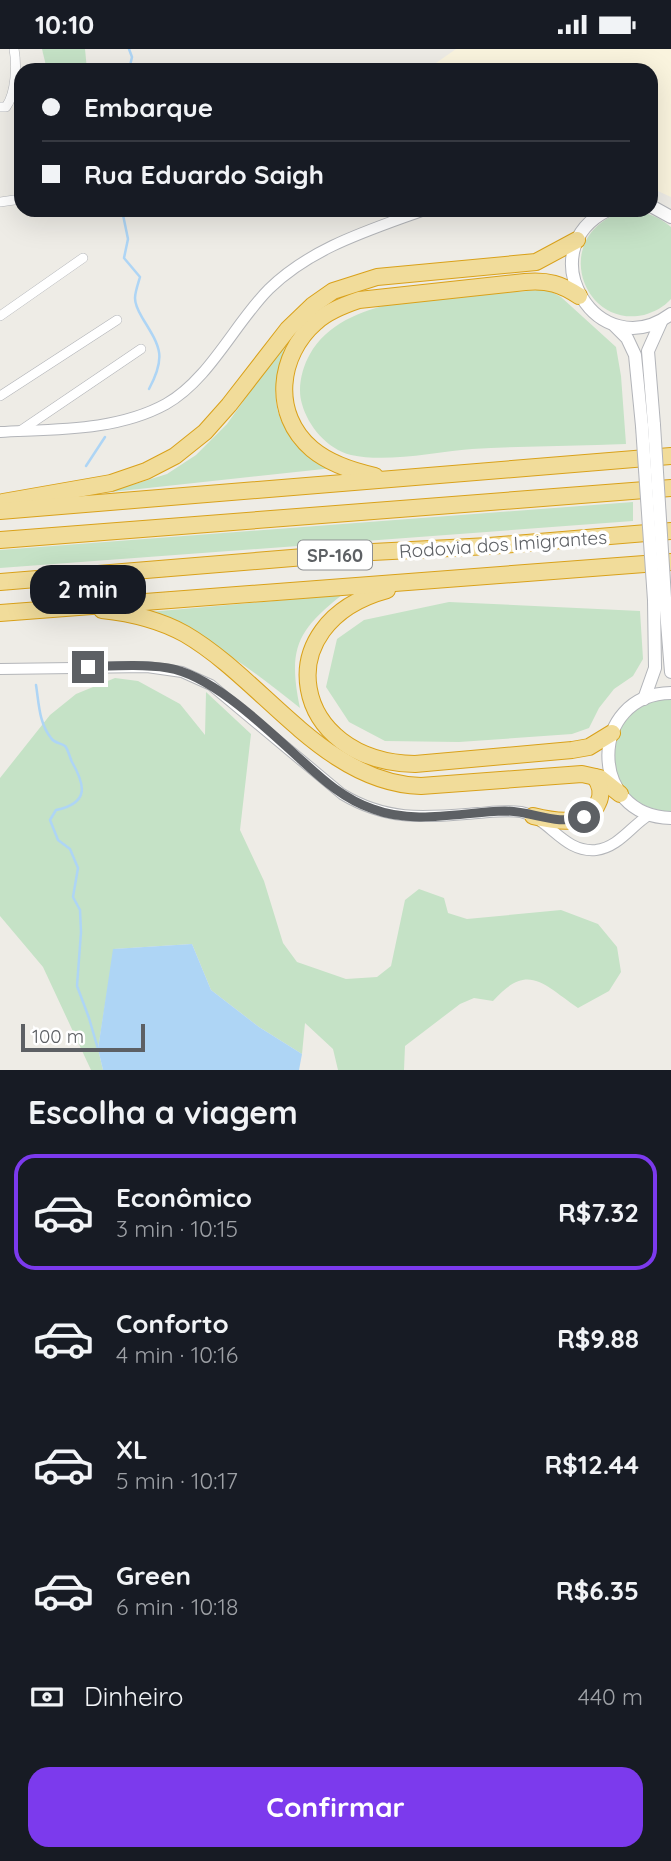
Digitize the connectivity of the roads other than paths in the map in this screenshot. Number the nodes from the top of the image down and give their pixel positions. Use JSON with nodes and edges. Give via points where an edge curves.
{"nodes":[{"id":1,"x":14,"y":78,"type":"edge"},
{"id":2,"x":3,"y":107,"type":"edge"},
{"id":3,"x":406,"y":217,"type":"edge"},
{"id":4,"x":597,"y":217,"type":"edge"},
{"id":5,"x":578,"y":240,"type":"junction"},
{"id":6,"x":83,"y":258,"type":"dead end"},
{"id":7,"x":579,"y":296,"type":"junction"},
{"id":8,"x":0,"y":316,"type":"edge"},
{"id":9,"x":666,"y":318,"type":"edge"},
{"id":10,"x":117,"y":320,"type":"dead end"},
{"id":11,"x":615,"y":325,"type":"junction"},
{"id":12,"x":141,"y":349,"type":"dead end"},
{"id":13,"x":0,"y":396,"type":"edge"},
{"id":14,"x":648,"y":425,"type":"junction"},
{"id":15,"x":20,"y":431,"type":"junction"},
{"id":16,"x":0,"y":432,"type":"edge"},
{"id":17,"x":671,"y":456,"type":"edge"},
{"id":18,"x":391,"y":479,"type":"junction"},
{"id":19,"x":671,"y":488,"type":"edge"},
{"id":20,"x":0,"y":502,"type":"edge"},
{"id":21,"x":0,"y":511,"type":"edge"},
{"id":22,"x":671,"y":531,"type":"edge"},
{"id":23,"x":0,"y":540,"type":"edge"},
{"id":24,"x":671,"y":562,"type":"edge"},
{"id":25,"x":420,"y":581,"type":"junction"},
{"id":26,"x":0,"y":582,"type":"edge"},
{"id":27,"x":659,"y":599,"type":"junction"},
{"id":28,"x":72,"y":606,"type":"junction"},
{"id":29,"x":0,"y":613,"type":"edge"},
{"id":30,"x":0,"y":669,"type":"edge"},
{"id":31,"x":671,"y":672,"type":"edge"},
{"id":32,"x":671,"y":693,"type":"edge"},
{"id":33,"x":644,"y":699,"type":"junction"},
{"id":34,"x":612,"y":733,"type":"junction"},
{"id":35,"x":595,"y":776,"type":"junction"},
{"id":36,"x":620,"y":794,"type":"junction"},
{"id":37,"x":632,"y":806,"type":"junction"},
{"id":38,"x":649,"y":815,"type":"junction"},
{"id":39,"x":533,"y":816,"type":"junction"},
{"id":40,"x":671,"y":818,"type":"edge"},
{"id":41,"x":632,"y":828,"type":"junction"}],
"edges":[{"from":1,"to":2,"type":"street","via":[[10,101]]},
{"from":3,"to":15,"type":"street","via":[[345,239],[292,271],[270,289],[188,387],[169,403],[104,425]]},
{"from":4,"to":5,"type":"main road"},
{"from":5,"to":7,"type":"main road","via":[[572,258]]},
{"from":5,"to":20,"type":"highway","via":[[528,264],[377,277],[332,291],[288,329],[229,405],[176,456],[111,483]]},
{"from":6,"to":8,"type":"street"},
{"from":7,"to":11,"type":"main road","via":[[594,314]]},
{"from":7,"to":18,"type":"highway","via":[[552,282],[526,282],[359,300],[317,321],[301,337],[284,373],[283,392],[296,431],[310,447],[342,467]]},
{"from":9,"to":11,"type":"main road","via":[[638,328]]},
{"from":9,"to":14,"type":"main road","via":[[648,351]]},
{"from":10,"to":13,"type":"street"},
{"from":11,"to":14,"type":"main road","via":[[635,355]]},
{"from":12,"to":15,"type":"street"},
{"from":14,"to":27,"type":"main road","bridge":true},
{"from":15,"to":16,"type":"street"},
{"from":17,"to":18,"type":"highway"},
{"from":18,"to":21,"type":"highway"},
{"from":19,"to":23,"type":"highway","number":"SP-160"},
{"from":22,"to":26,"type":"highway","name":"Rodovia dos Imigrantes","number":"SP-160"},
{"from":24,"to":25,"type":"highway"},
{"from":25,"to":28,"type":"highway"},
{"from":25,"to":34,"type":"highway","via":[[347,606],[315,642],[309,692],[315,713],[348,747],[372,758],[415,764],[572,750],[589,747]]},
{"from":27,"to":31,"type":"main road"},
{"from":27,"to":33,"type":"main road","via":[[655,668]]},
{"from":28,"to":29,"type":"highway"},
{"from":28,"to":35,"type":"highway","via":[[139,617],[186,635],[243,677],[329,753],[377,779],[421,786]]},
{"from":30,"to":39,"type":"street","via":[[126,666],[183,672],[211,685],[331,786],[365,806],[408,817],[507,811]]},
{"from":32,"to":33,"type":"main road"},
{"from":33,"to":34,"type":"main road","via":[[624,713]]},
{"from":34,"to":36,"type":"main road","via":[[608,764]]},
{"from":35,"to":36,"type":"highway"},
{"from":35,"to":39,"type":"highway","via":[[600,797],[589,815],[563,821]]},
{"from":36,"to":37,"type":"main road"},
{"from":37,"to":38,"type":"main road"},
{"from":37,"to":41,"type":"street"},
{"from":38,"to":40,"type":"main road"},
{"from":38,"to":41,"type":"street"},
{"from":39,"to":41,"type":"street","via":[[564,841],[592,850],[610,846]]}]}
